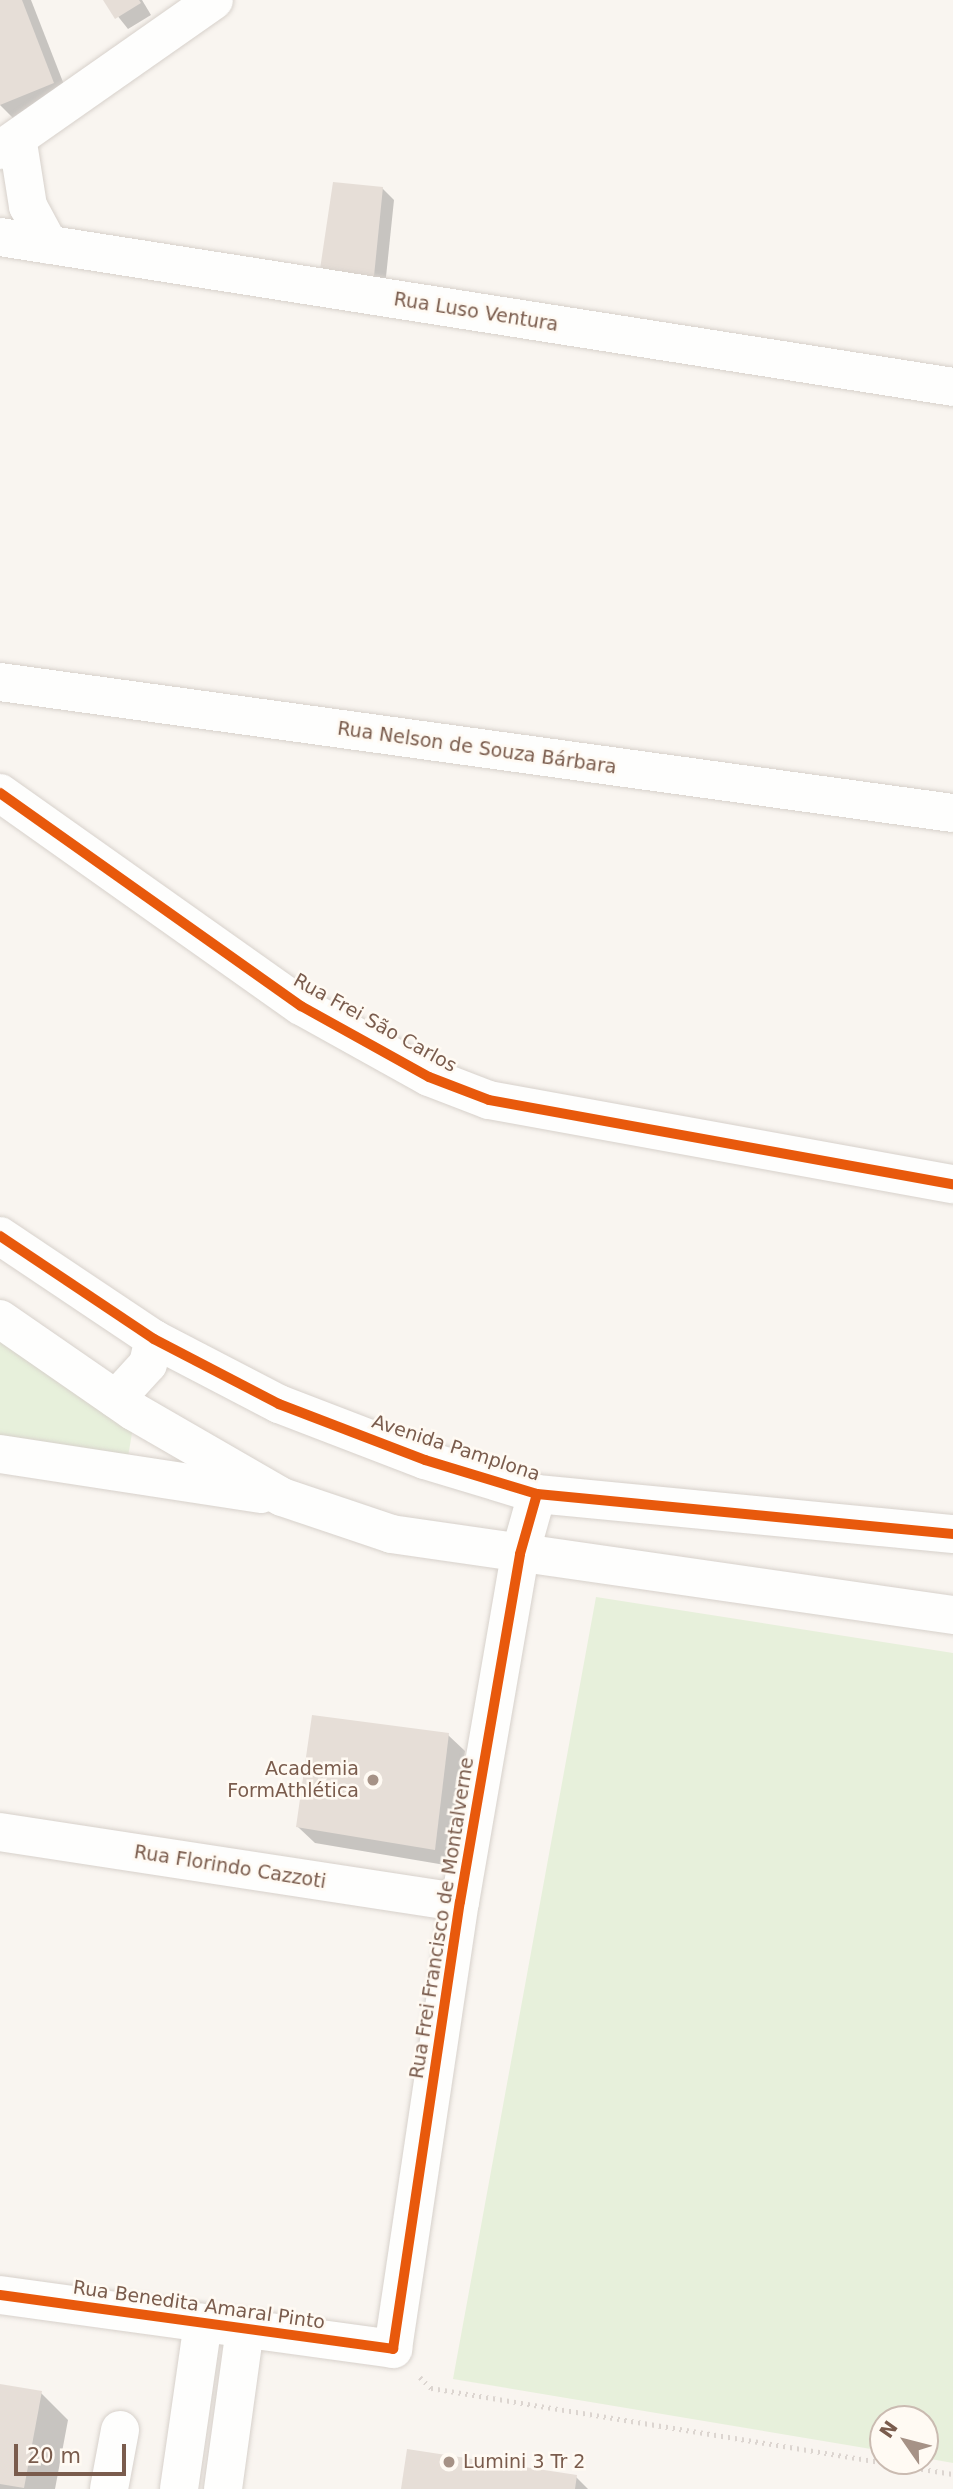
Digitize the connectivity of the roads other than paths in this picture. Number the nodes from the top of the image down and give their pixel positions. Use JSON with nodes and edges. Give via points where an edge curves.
{"nodes":[{"id":1,"x":214,"y":0,"type":"edge"},
{"id":2,"x":9,"y":146,"type":"edge"},
{"id":3,"x":0,"y":237,"type":"edge"},
{"id":4,"x":49,"y":245,"type":"junction"},
{"id":5,"x":953,"y":387,"type":"edge"},
{"id":6,"x":0,"y":682,"type":"edge"},
{"id":7,"x":0,"y":793,"type":"edge"},
{"id":8,"x":953,"y":813,"type":"edge"},
{"id":9,"x":953,"y":1184,"type":"edge"},
{"id":10,"x":0,"y":1236,"type":"edge"},
{"id":11,"x":16,"y":1266,"type":"edge"},
{"id":12,"x":0,"y":1319,"type":"edge"},
{"id":13,"x":154,"y":1339,"type":"junction"},
{"id":14,"x":116,"y":1399,"type":"junction"},
{"id":15,"x":0,"y":1454,"type":"edge"},
{"id":16,"x":537,"y":1494,"type":"junction"},
{"id":17,"x":282,"y":1497,"type":"junction"},
{"id":18,"x":953,"y":1534,"type":"edge"},
{"id":19,"x":520,"y":1554,"type":"junction"},
{"id":20,"x":953,"y":1615,"type":"edge"},
{"id":21,"x":0,"y":1832,"type":"edge"},
{"id":22,"x":460,"y":1902,"type":"junction"},
{"id":23,"x":0,"y":2295,"type":"edge"},
{"id":24,"x":203,"y":2323,"type":"junction"},
{"id":25,"x":245,"y":2329,"type":"junction"},
{"id":26,"x":393,"y":2349,"type":"joint"},
{"id":27,"x":120,"y":2430,"type":"dead end"},
{"id":28,"x":109,"y":2489,"type":"edge"},
{"id":29,"x":179,"y":2489,"type":"edge"},
{"id":30,"x":223,"y":2489,"type":"edge"}],
"edges":[{"from":1,"to":2,"type":"street"},
{"from":2,"to":4,"type":"street","via":[[28,206]]},
{"from":3,"to":4,"type":"street","name":"Rua Luso Ventura"},
{"from":4,"to":5,"type":"street","name":"Rua Luso Ventura"},
{"from":6,"to":8,"type":"street","name":"Rua Nelson de Souza Bárbara"},
{"from":7,"to":9,"type":"street","name":"Rua Frei São Carlos","via":[[301,1006],[429,1077],[489,1100]]},
{"from":10,"to":11,"type":"street","name":"Avenida Pamplona"},
{"from":11,"to":13,"type":"street","name":"Avenida Pamplona"},
{"from":12,"to":14,"type":"street"},
{"from":13,"to":14,"type":"street","via":[[148,1364]]},
{"from":13,"to":16,"type":"street","name":"Avenida Pamplona","via":[[279,1404],[425,1460]]},
{"from":14,"to":17,"type":"street"},
{"from":15,"to":17,"type":"street"},
{"from":16,"to":18,"type":"street","name":"Avenida Pamplona"},
{"from":16,"to":19,"type":"street","name":"Rua Frei Francisco de Montalverne"},
{"from":17,"to":19,"type":"street","via":[[391,1534]]},
{"from":19,"to":20,"type":"street"},
{"from":19,"to":22,"type":"street","name":"Rua Frei Francisco de Montalverne"},
{"from":21,"to":22,"type":"street","name":"Rua Florindo Cazzoti"},
{"from":22,"to":26,"type":"street","name":"Rua Frei Francisco de Montalverne"},
{"from":23,"to":24,"type":"street","name":"Rua Benedita Amaral Pinto"},
{"from":24,"to":25,"type":"street","name":"Rua Benedita Amaral Pinto"},
{"from":24,"to":29,"type":"street"},
{"from":25,"to":26,"type":"street","name":"Rua Benedita Amaral Pinto"},
{"from":25,"to":30,"type":"street"},
{"from":27,"to":28,"type":"street"}]}
